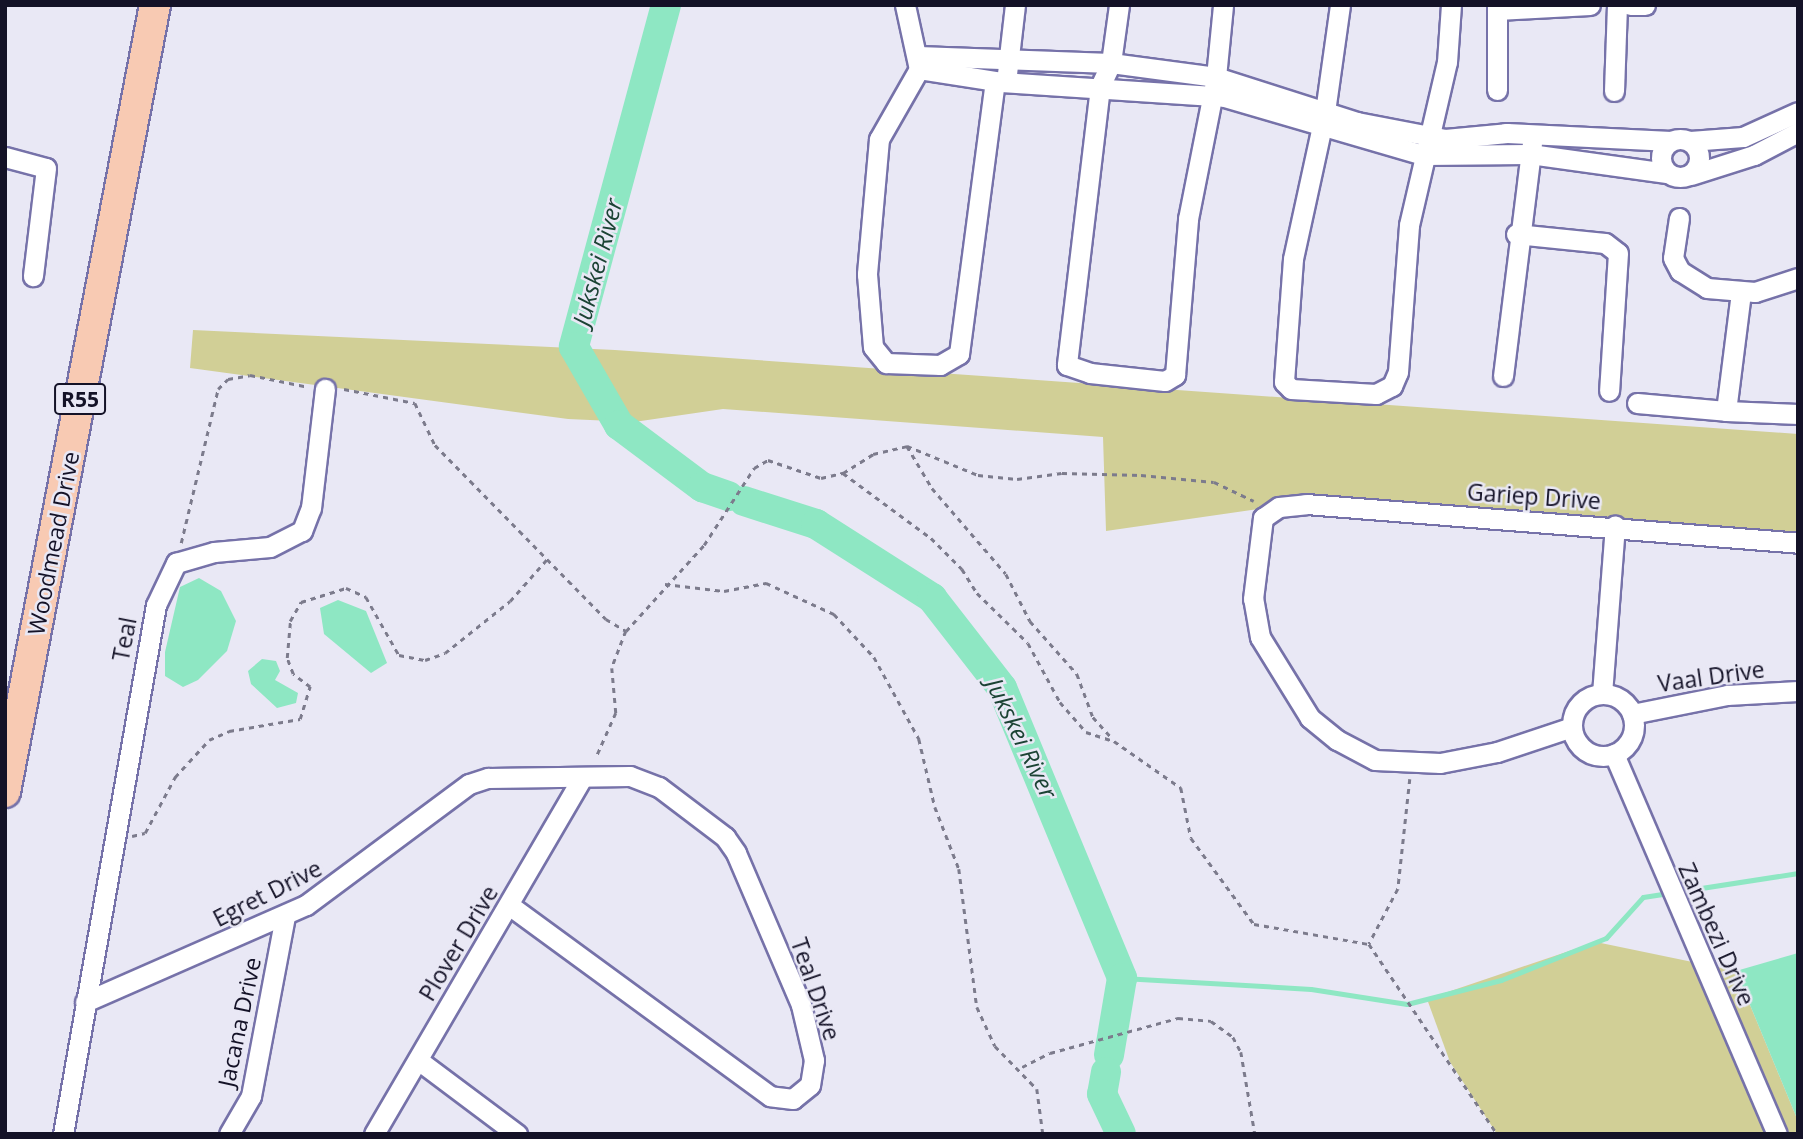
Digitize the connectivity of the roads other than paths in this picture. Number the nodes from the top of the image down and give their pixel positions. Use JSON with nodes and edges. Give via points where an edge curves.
{"nodes":[{"id":1,"x":155,"y":5,"type":"edge"},
{"id":2,"x":905,"y":5,"type":"edge"},
{"id":3,"x":1015,"y":5,"type":"edge"},
{"id":4,"x":1119,"y":5,"type":"edge"},
{"id":5,"x":1223,"y":5,"type":"edge"},
{"id":6,"x":1340,"y":5,"type":"edge"},
{"id":7,"x":1451,"y":5,"type":"edge"},
{"id":8,"x":1590,"y":5,"type":"edge"},
{"id":9,"x":1617,"y":5,"type":"edge"},
{"id":10,"x":1630,"y":5,"type":"edge"},
{"id":11,"x":1645,"y":5,"type":"edge"},
{"id":12,"x":1497,"y":8,"type":"edge"},
{"id":13,"x":1009,"y":62,"type":"junction"},
{"id":14,"x":918,"y":63,"type":"junction"},
{"id":15,"x":1111,"y":63,"type":"junction"},
{"id":16,"x":1001,"y":81,"type":"junction"},
{"id":17,"x":1213,"y":86,"type":"junction"},
{"id":18,"x":1100,"y":87,"type":"junction"},
{"id":19,"x":1497,"y":90,"type":"dead end"},
{"id":20,"x":1614,"y":91,"type":"dead end"},
{"id":21,"x":1798,"y":112,"type":"edge"},
{"id":22,"x":1323,"y":119,"type":"junction"},
{"id":23,"x":1798,"y":132,"type":"edge"},
{"id":24,"x":1680,"y":141,"type":"junction"},
{"id":25,"x":1531,"y":144,"type":"junction"},
{"id":26,"x":1427,"y":146,"type":"junction"},
{"id":27,"x":5,"y":157,"type":"edge"},
{"id":28,"x":1667,"y":173,"type":"junction"},
{"id":29,"x":1691,"y":175,"type":"junction"},
{"id":30,"x":1679,"y":218,"type":"dead end"},
{"id":31,"x":1516,"y":234,"type":"junction"},
{"id":32,"x":33,"y":275,"type":"dead end"},
{"id":33,"x":1798,"y":278,"type":"edge"},
{"id":34,"x":1741,"y":292,"type":"junction"},
{"id":35,"x":1503,"y":376,"type":"dead end"},
{"id":36,"x":325,"y":389,"type":"road end"},
{"id":37,"x":1609,"y":391,"type":"dead end"},
{"id":38,"x":1637,"y":403,"type":"dead end"},
{"id":39,"x":1726,"y":411,"type":"junction"},
{"id":40,"x":1798,"y":414,"type":"edge"},
{"id":41,"x":1615,"y":526,"type":"junction"},
{"id":42,"x":1798,"y":543,"type":"edge"},
{"id":43,"x":1798,"y":691,"type":"edge"},
{"id":44,"x":1602,"y":694,"type":"junction"},
{"id":45,"x":1632,"y":714,"type":"junction"},
{"id":46,"x":1572,"y":727,"type":"junction"},
{"id":47,"x":1614,"y":754,"type":"junction"},
{"id":48,"x":582,"y":778,"type":"junction"},
{"id":49,"x":5,"y":792,"type":"edge"},
{"id":50,"x":509,"y":905,"type":"junction"},
{"id":51,"x":285,"y":916,"type":"junction"},
{"id":52,"x":85,"y":1002,"type":"junction"},
{"id":53,"x":418,"y":1060,"type":"junction"},
{"id":54,"x":63,"y":1134,"type":"edge"},
{"id":55,"x":229,"y":1134,"type":"edge"},
{"id":56,"x":374,"y":1134,"type":"edge"},
{"id":57,"x":517,"y":1134,"type":"edge"},
{"id":58,"x":1777,"y":1134,"type":"edge"}],
"edges":[{"from":1,"to":49,"type":"main road","name":"Woodmead Drive","number":"R55"},
{"from":2,"to":14,"type":"street","via":[[905,24]]},
{"from":3,"to":13,"type":"street"},
{"from":4,"to":15,"type":"street"},
{"from":5,"to":17,"type":"street"},
{"from":6,"to":22,"type":"street"},
{"from":7,"to":26,"type":"street","via":[[1447,62]]},
{"from":8,"to":12,"type":"street"},
{"from":9,"to":20,"type":"street"},
{"from":10,"to":11,"type":"street"},
{"from":12,"to":19,"type":"street"},
{"from":13,"to":14,"type":"street"},
{"from":13,"to":15,"type":"street"},
{"from":13,"to":16,"type":"street"},
{"from":14,"to":16,"type":"street"},
{"from":14,"to":16,"type":"street","via":[[879,139],[872,178],[867,274],[873,346],[886,363],[940,365],[959,354]]},
{"from":15,"to":17,"type":"street"},
{"from":15,"to":18,"type":"street"},
{"from":16,"to":18,"type":"street"},
{"from":17,"to":18,"type":"street"},
{"from":17,"to":18,"type":"street","via":[[1188,219],[1175,375],[1157,380],[1090,373],[1067,365]]},
{"from":17,"to":22,"type":"street"},
{"from":21,"to":24,"type":"street","via":[[1743,137]]},
{"from":22,"to":26,"type":"street"},
{"from":22,"to":26,"type":"street","via":[[1293,259],[1284,382],[1291,389],[1376,394],[1396,380],[1409,225]]},
{"from":23,"to":29,"type":"street","via":[[1754,155]]},
{"from":24,"to":25,"type":"street"},
{"from":24,"to":28,"type":"street","via":[[1660,159]]},
{"from":24,"to":29,"type":"street","via":[[1700,158]]},
{"from":25,"to":26,"type":"street"},
{"from":25,"to":28,"type":"street"},
{"from":25,"to":31,"type":"street"},
{"from":27,"to":32,"type":"street","via":[[46,168]]},
{"from":28,"to":29,"type":"street"},
{"from":30,"to":34,"type":"street","via":[[1673,247],[1680,271],[1707,288]]},
{"from":31,"to":35,"type":"street"},
{"from":31,"to":37,"type":"street","via":[[1605,243],[1618,253]]},
{"from":33,"to":34,"type":"street"},
{"from":34,"to":39,"type":"street"},
{"from":36,"to":52,"type":"street","name":"Teal","via":[[311,508],[302,531],[270,547],[201,554],[176,563],[156,604]]},
{"from":38,"to":39,"type":"street"},
{"from":39,"to":40,"type":"street"},
{"from":41,"to":42,"type":"street","name":"Gariep Drive"},
{"from":41,"to":44,"type":"street"},
{"from":41,"to":46,"type":"street","name":"Gariep Drive","via":[[1306,504],[1268,513],[1258,527],[1253,613],[1280,673],[1310,718],[1337,740],[1375,760],[1414,763],[1483,755]]},
{"from":43,"to":45,"type":"street","name":"Vaal Drive","via":[[1727,695]]},
{"from":44,"to":45,"type":"street","via":[[1617,697]]},
{"from":44,"to":46,"type":"street","via":[[1577,708]]},
{"from":45,"to":47,"type":"street","via":[[1632,738]]},
{"from":46,"to":47,"type":"street","via":[[1575,738],[1592,754]]},
{"from":47,"to":58,"type":"street","name":"Zambezi Drive"},
{"from":48,"to":50,"type":"street","name":"Plover Drive"},
{"from":48,"to":50,"type":"street","name":"Teal Drive","via":[[643,778],[731,845],[801,1005],[814,1060],[810,1084],[793,1098],[770,1096]]},
{"from":48,"to":51,"type":"street","name":"Egret Drive","via":[[488,779],[469,784],[343,882]]},
{"from":50,"to":53,"type":"street","name":"Plover Drive"},
{"from":51,"to":52,"type":"street","name":"Egret Drive"},
{"from":51,"to":55,"type":"street","name":"Jacana Drive","via":[[251,1096]]},
{"from":52,"to":54,"type":"street"},
{"from":53,"to":56,"type":"street","name":"Plover Drive"},
{"from":53,"to":57,"type":"street"}]}
